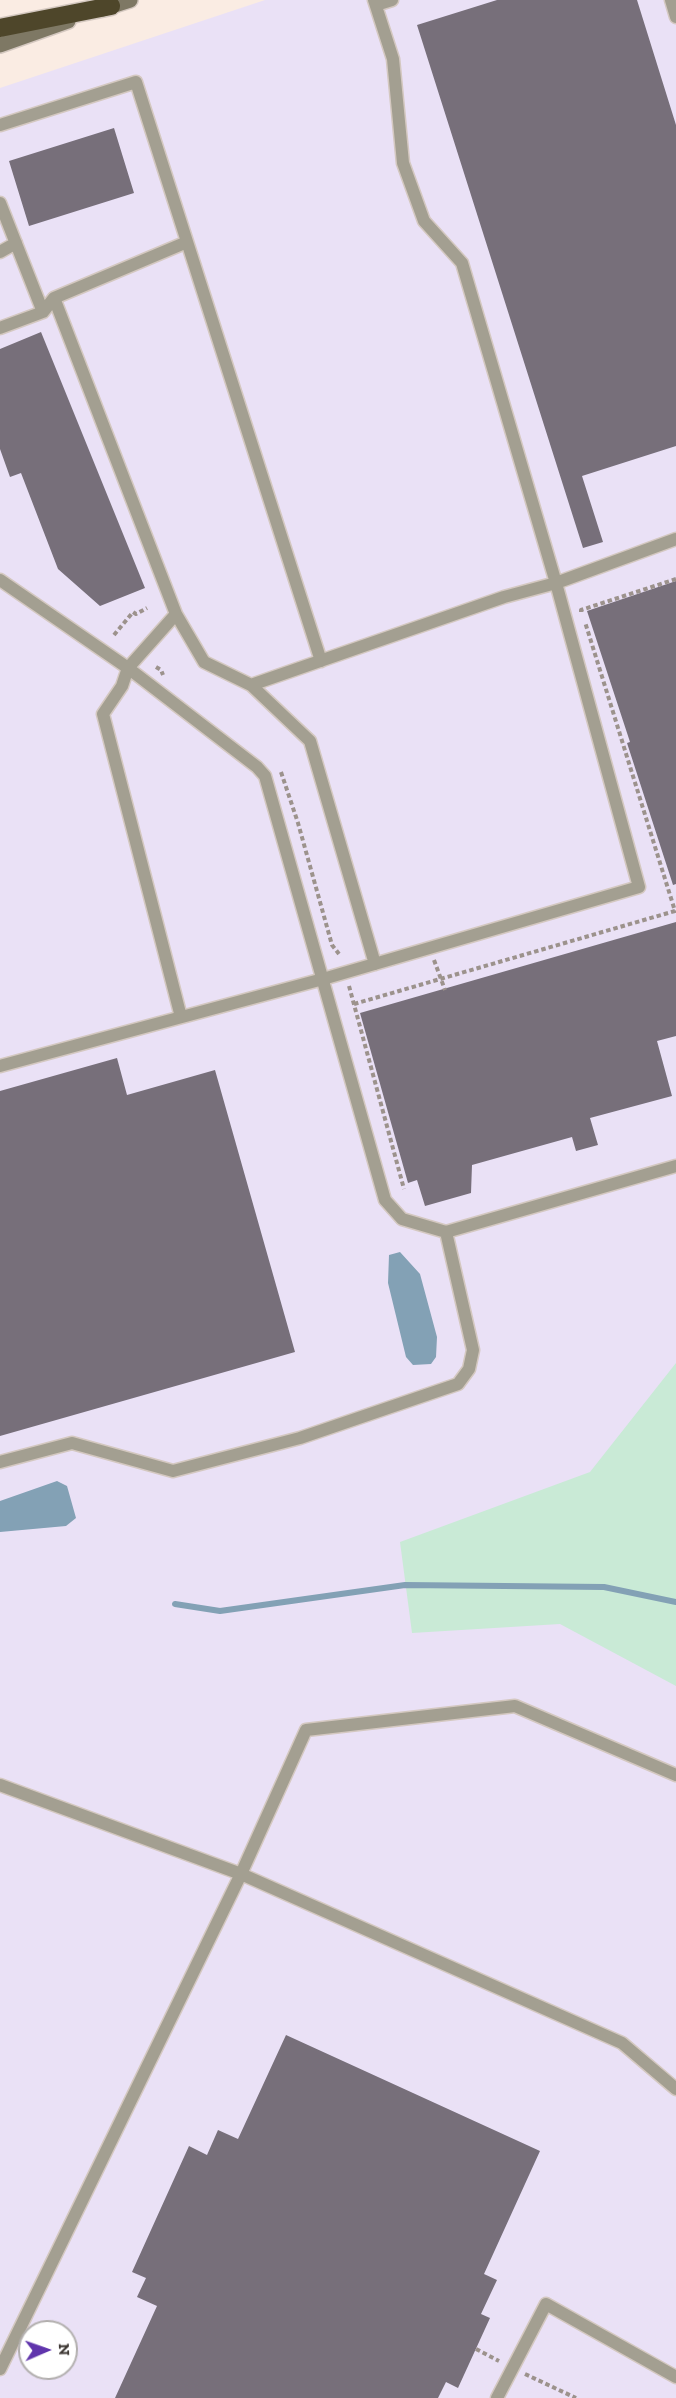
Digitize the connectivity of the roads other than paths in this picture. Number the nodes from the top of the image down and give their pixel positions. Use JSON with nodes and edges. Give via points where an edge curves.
{"nodes":[{"id":1,"x":130,"y":0,"type":"edge"},
{"id":2,"x":392,"y":0,"type":"edge"},
{"id":3,"x":671,"y":0,"type":"edge"},
{"id":4,"x":375,"y":2,"type":"edge"},
{"id":5,"x":111,"y":6,"type":"junction"},
{"id":6,"x":676,"y":17,"type":"edge"},
{"id":7,"x":0,"y":28,"type":"edge"},
{"id":8,"x":0,"y":45,"type":"edge"},
{"id":9,"x":0,"y":125,"type":"edge"},
{"id":10,"x":0,"y":203,"type":"edge"},
{"id":11,"x":188,"y":242,"type":"junction"},
{"id":12,"x":16,"y":243,"type":"junction"},
{"id":13,"x":0,"y":252,"type":"edge"},
{"id":14,"x":54,"y":298,"type":"junction"},
{"id":15,"x":43,"y":312,"type":"junction"},
{"id":16,"x":0,"y":328,"type":"edge"},
{"id":17,"x":676,"y":539,"type":"edge"},
{"id":18,"x":0,"y":580,"type":"edge"},
{"id":19,"x":556,"y":582,"type":"junction"},
{"id":20,"x":176,"y":614,"type":"junction"},
{"id":21,"x":321,"y":661,"type":"junction"},
{"id":22,"x":128,"y":668,"type":"junction"},
{"id":23,"x":251,"y":685,"type":"junction"},
{"id":24,"x":375,"y":964,"type":"junction"},
{"id":25,"x":323,"y":979,"type":"junction"},
{"id":26,"x":181,"y":1017,"type":"junction"},
{"id":27,"x":0,"y":1066,"type":"edge"},
{"id":28,"x":676,"y":1166,"type":"edge"},
{"id":29,"x":446,"y":1232,"type":"junction"},
{"id":30,"x":0,"y":1462,"type":"edge"},
{"id":31,"x":676,"y":1775,"type":"edge"},
{"id":32,"x":0,"y":1785,"type":"edge"},
{"id":33,"x":241,"y":1874,"type":"junction"},
{"id":34,"x":676,"y":2089,"type":"edge"},
{"id":35,"x":0,"y":2368,"type":"edge"},
{"id":36,"x":676,"y":2377,"type":"edge"},
{"id":37,"x":497,"y":2398,"type":"edge"}],
"edges":[{"from":1,"to":5,"type":"main road"},
{"from":2,"to":4,"type":"lane"},
{"from":3,"to":6,"type":"lane"},
{"from":4,"to":19,"type":"lane","via":[[393,59],[403,163],[424,221],[462,263]]},
{"from":5,"to":7,"type":"highway"},
{"from":5,"to":8,"type":"main road"},
{"from":9,"to":11,"type":"lane","via":[[136,82]]},
{"from":10,"to":12,"type":"lane"},
{"from":11,"to":14,"type":"lane"},
{"from":11,"to":21,"type":"lane"},
{"from":12,"to":13,"type":"lane"},
{"from":12,"to":15,"type":"lane"},
{"from":14,"to":15,"type":"lane"},
{"from":14,"to":20,"type":"lane"},
{"from":15,"to":16,"type":"lane"},
{"from":17,"to":19,"type":"lane"},
{"from":18,"to":22,"type":"lane"},
{"from":19,"to":21,"type":"lane"},
{"from":19,"to":24,"type":"lane","via":[[639,887]]},
{"from":20,"to":22,"type":"lane"},
{"from":20,"to":23,"type":"lane","via":[[204,662]]},
{"from":21,"to":23,"type":"lane"},
{"from":22,"to":25,"type":"lane","via":[[265,776]]},
{"from":22,"to":26,"type":"lane","via":[[122,686],[103,714]]},
{"from":23,"to":24,"type":"lane","via":[[310,741]]},
{"from":24,"to":25,"type":"lane"},
{"from":25,"to":26,"type":"lane"},
{"from":25,"to":29,"type":"lane","via":[[385,1200],[402,1219]]},
{"from":26,"to":27,"type":"lane"},
{"from":28,"to":29,"type":"lane"},
{"from":29,"to":30,"type":"lane","via":[[473,1350],[469,1369],[458,1384],[300,1438],[173,1471],[72,1443]]},
{"from":31,"to":33,"type":"lane","via":[[515,1706],[306,1730]]},
{"from":32,"to":33,"type":"lane"},
{"from":33,"to":34,"type":"lane","via":[[622,2043]]},
{"from":33,"to":35,"type":"lane"},
{"from":36,"to":37,"type":"lane","via":[[546,2304]]}]}
